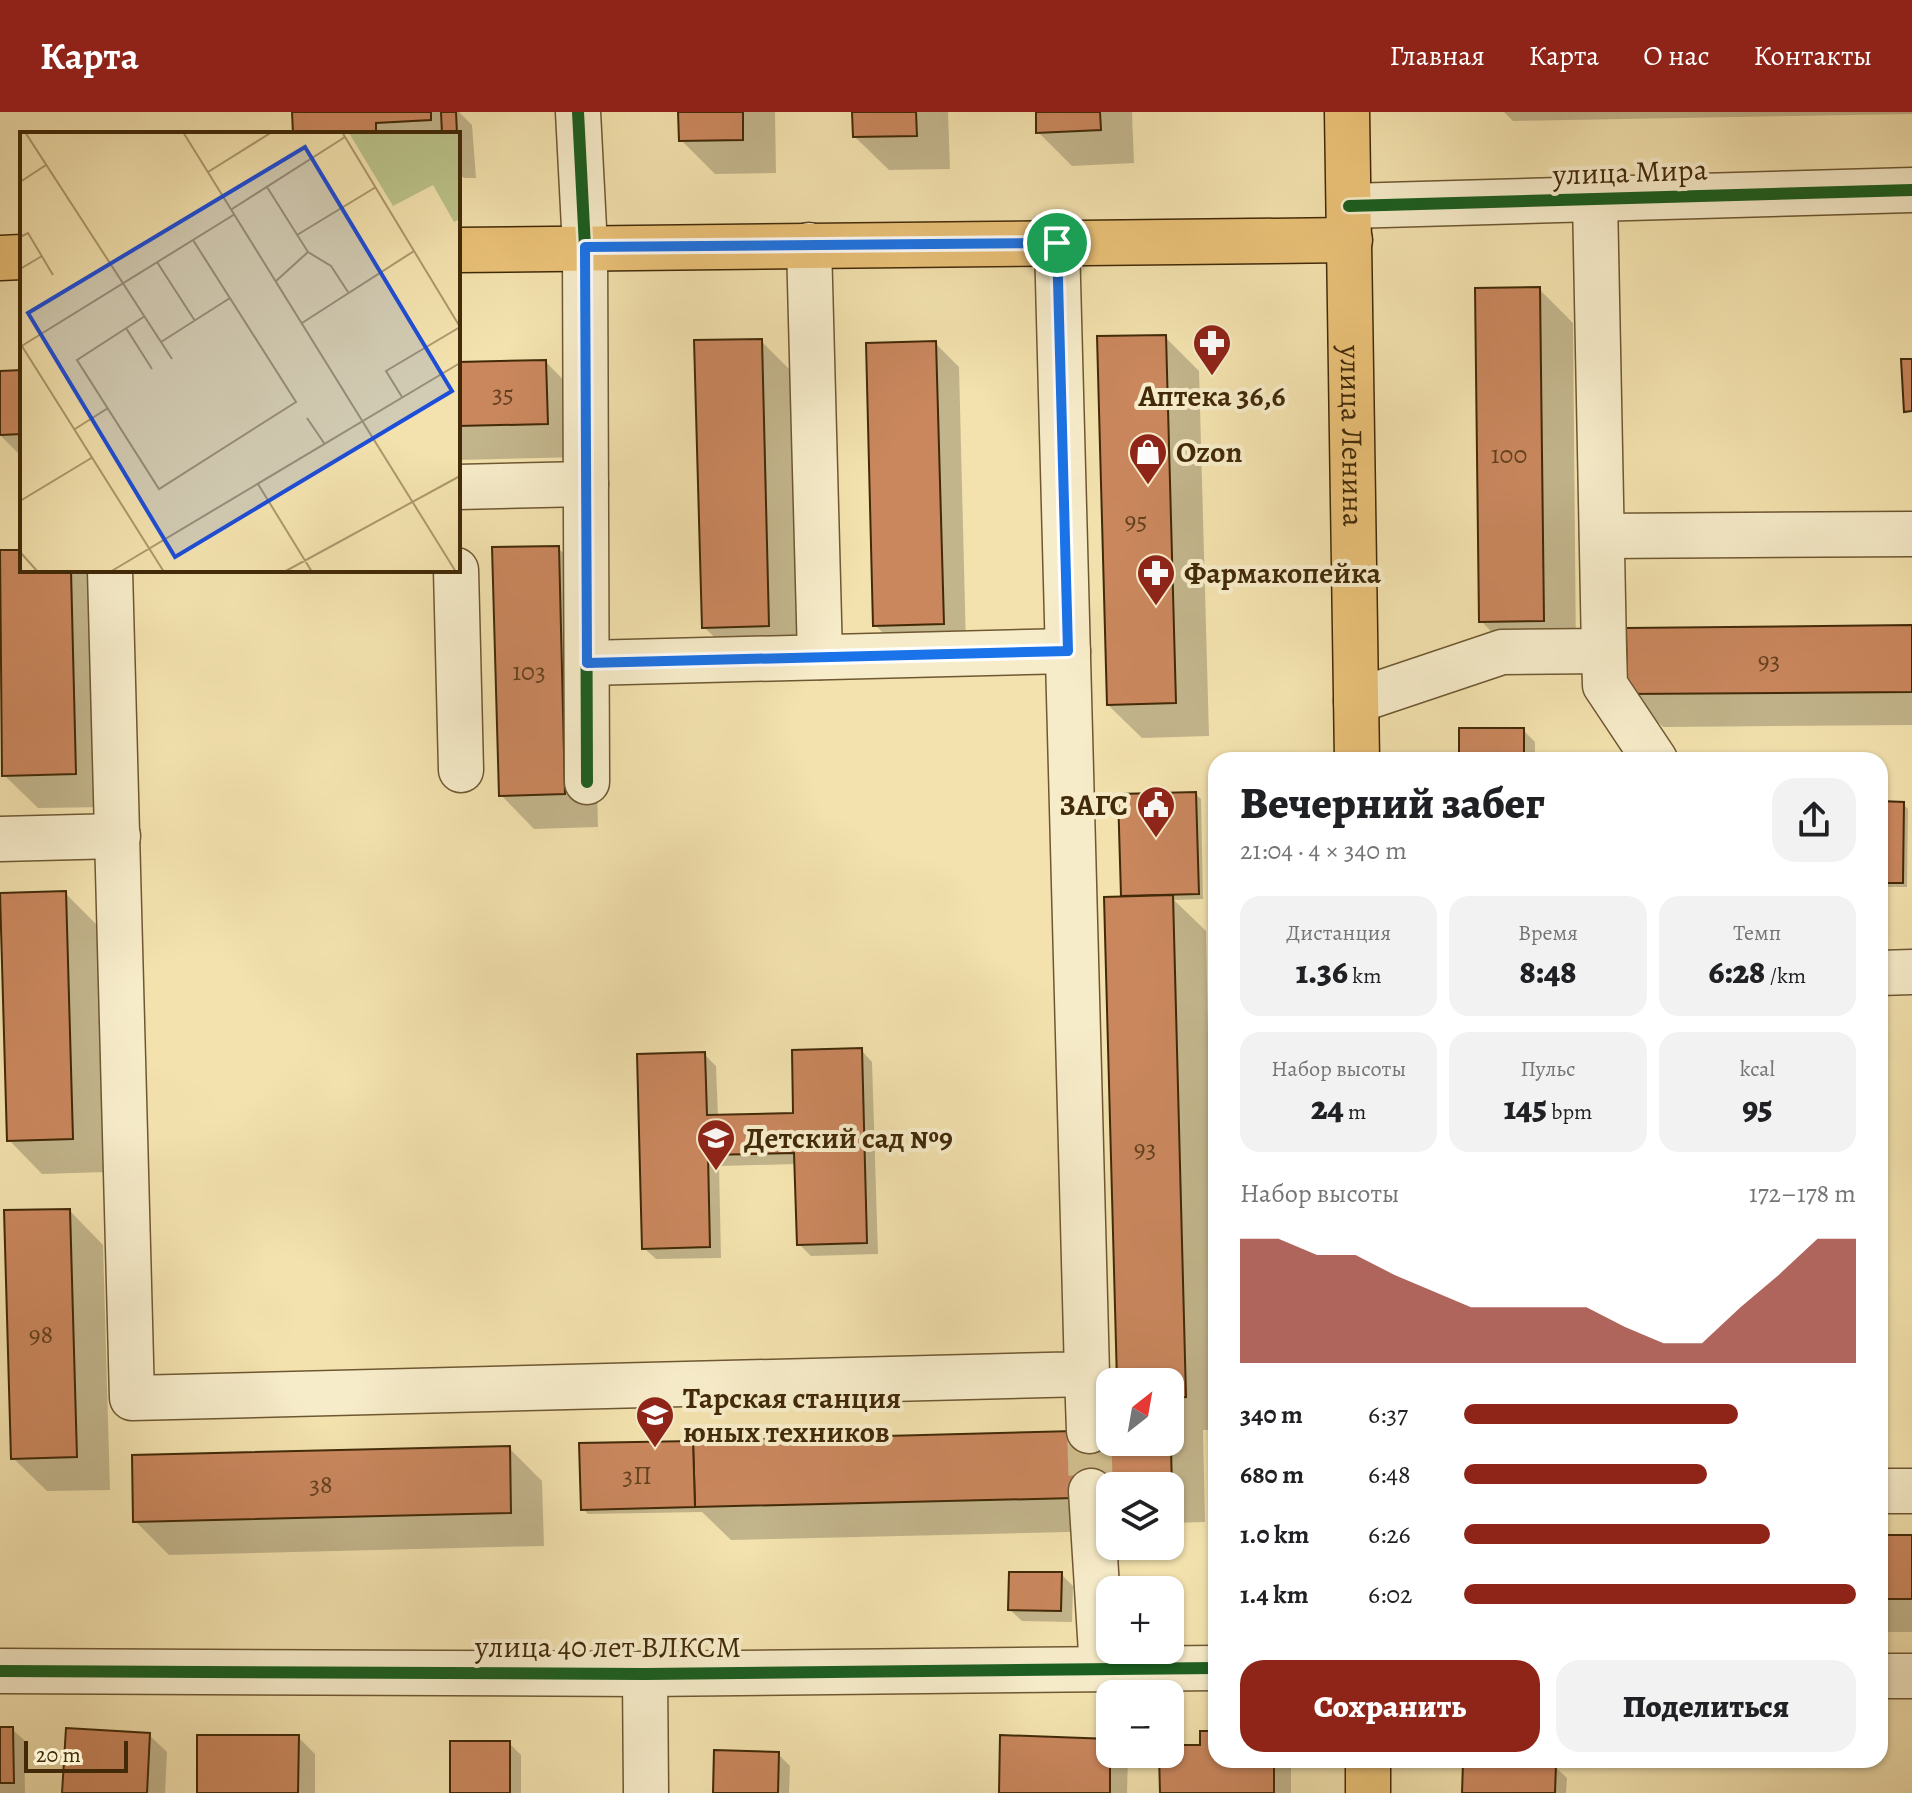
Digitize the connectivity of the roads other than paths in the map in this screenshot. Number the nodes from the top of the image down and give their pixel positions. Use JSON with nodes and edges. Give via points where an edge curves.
{"nodes":[{"id":1,"x":578,"y":112,"type":"edge"},
{"id":2,"x":1347,"y":112,"type":"edge"},
{"id":3,"x":1912,"y":190,"type":"edge"},
{"id":4,"x":1595,"y":199,"type":"junction"},
{"id":5,"x":1350,"y":223,"type":"junction"},
{"id":6,"x":1057,"y":243,"type":"junction"},
{"id":7,"x":809,"y":245,"type":"junction"},
{"id":8,"x":585,"y":247,"type":"junction"},
{"id":9,"x":460,"y":250,"type":"edge"},
{"id":10,"x":20,"y":257,"type":"edge"},
{"id":11,"x":0,"y":258,"type":"edge"},
{"id":12,"x":586,"y":484,"type":"junction"},
{"id":13,"x":460,"y":487,"type":"edge"},
{"id":14,"x":1912,"y":534,"type":"edge"},
{"id":15,"x":1602,"y":536,"type":"junction"},
{"id":16,"x":110,"y":572,"type":"edge"},
{"id":17,"x":456,"y":572,"type":"edge"},
{"id":18,"x":1068,"y":651,"type":"junction"},
{"id":19,"x":1604,"y":651,"type":"junction"},
{"id":20,"x":820,"y":657,"type":"junction"},
{"id":21,"x":587,"y":663,"type":"junction"},
{"id":22,"x":1356,"y":701,"type":"junction"},
{"id":23,"x":1357,"y":752,"type":"edge"},
{"id":24,"x":1650,"y":752,"type":"edge"},
{"id":25,"x":461,"y":770,"type":"dead end"},
{"id":26,"x":587,"y":782,"type":"dead end"},
{"id":27,"x":118,"y":836,"type":"junction"},
{"id":28,"x":0,"y":839,"type":"edge"},
{"id":29,"x":1912,"y":972,"type":"edge"},
{"id":30,"x":1888,"y":973,"type":"edge"},
{"id":31,"x":1087,"y":1374,"type":"junction"},
{"id":32,"x":1089,"y":1431,"type":"tunnel mouth"},
{"id":33,"x":1091,"y":1491,"type":"tunnel mouth"},
{"id":34,"x":1888,"y":1491,"type":"edge"},
{"id":35,"x":1912,"y":1491,"type":"edge"},
{"id":36,"x":1208,"y":1668,"type":"edge"},
{"id":37,"x":1102,"y":1669,"type":"junction"},
{"id":38,"x":0,"y":1671,"type":"edge"},
{"id":39,"x":645,"y":1674,"type":"junction"},
{"id":40,"x":1888,"y":1676,"type":"edge"},
{"id":41,"x":1912,"y":1676,"type":"edge"},
{"id":42,"x":1368,"y":1768,"type":"edge"},
{"id":43,"x":646,"y":1793,"type":"edge"},
{"id":44,"x":1368,"y":1793,"type":"edge"}],
"edges":[{"from":1,"to":8,"type":"street"},
{"from":2,"to":5,"type":"main road","name":"улица Ленина"},
{"from":3,"to":4,"type":"street","name":"улица Мира"},
{"from":4,"to":5,"type":"street","name":"улица Мира"},
{"from":4,"to":15,"type":"street"},
{"from":5,"to":6,"type":"main road","name":"улица Мира"},
{"from":5,"to":22,"type":"main road","name":"улица Ленина"},
{"from":6,"to":7,"type":"main road","name":"улица Мира"},
{"from":6,"to":18,"type":"street"},
{"from":7,"to":8,"type":"main road","name":"улица Мира"},
{"from":7,"to":20,"type":"street"},
{"from":8,"to":9,"type":"main road","name":"улица Мира"},
{"from":8,"to":12,"type":"street"},
{"from":10,"to":11,"type":"main road"},
{"from":12,"to":13,"type":"street"},
{"from":12,"to":21,"type":"street"},
{"from":14,"to":15,"type":"street"},
{"from":15,"to":19,"type":"street"},
{"from":16,"to":27,"type":"street"},
{"from":17,"to":25,"type":"street"},
{"from":18,"to":20,"type":"street"},
{"from":18,"to":31,"type":"street"},
{"from":19,"to":22,"type":"street","via":[[1502,652]]},
{"from":19,"to":24,"type":"street","via":[[1605,685]]},
{"from":20,"to":21,"type":"street"},
{"from":21,"to":26,"type":"street"},
{"from":22,"to":23,"type":"main road","name":"улица Ленина"},
{"from":27,"to":28,"type":"street"},
{"from":27,"to":31,"type":"street","via":[[132,1398]]},
{"from":29,"to":30,"type":"street"},
{"from":31,"to":32,"type":"street"},
{"from":33,"to":37,"type":"street"},
{"from":34,"to":35,"type":"street"},
{"from":36,"to":37,"type":"street","name":"улица 40 лет ВЛКСМ"},
{"from":37,"to":39,"type":"street","name":"улица 40 лет ВЛКСМ"},
{"from":38,"to":39,"type":"street","name":"улица 40 лет ВЛКСМ"},
{"from":39,"to":43,"type":"street"},
{"from":40,"to":41,"type":"street"},
{"from":42,"to":44,"type":"main road"}]}
